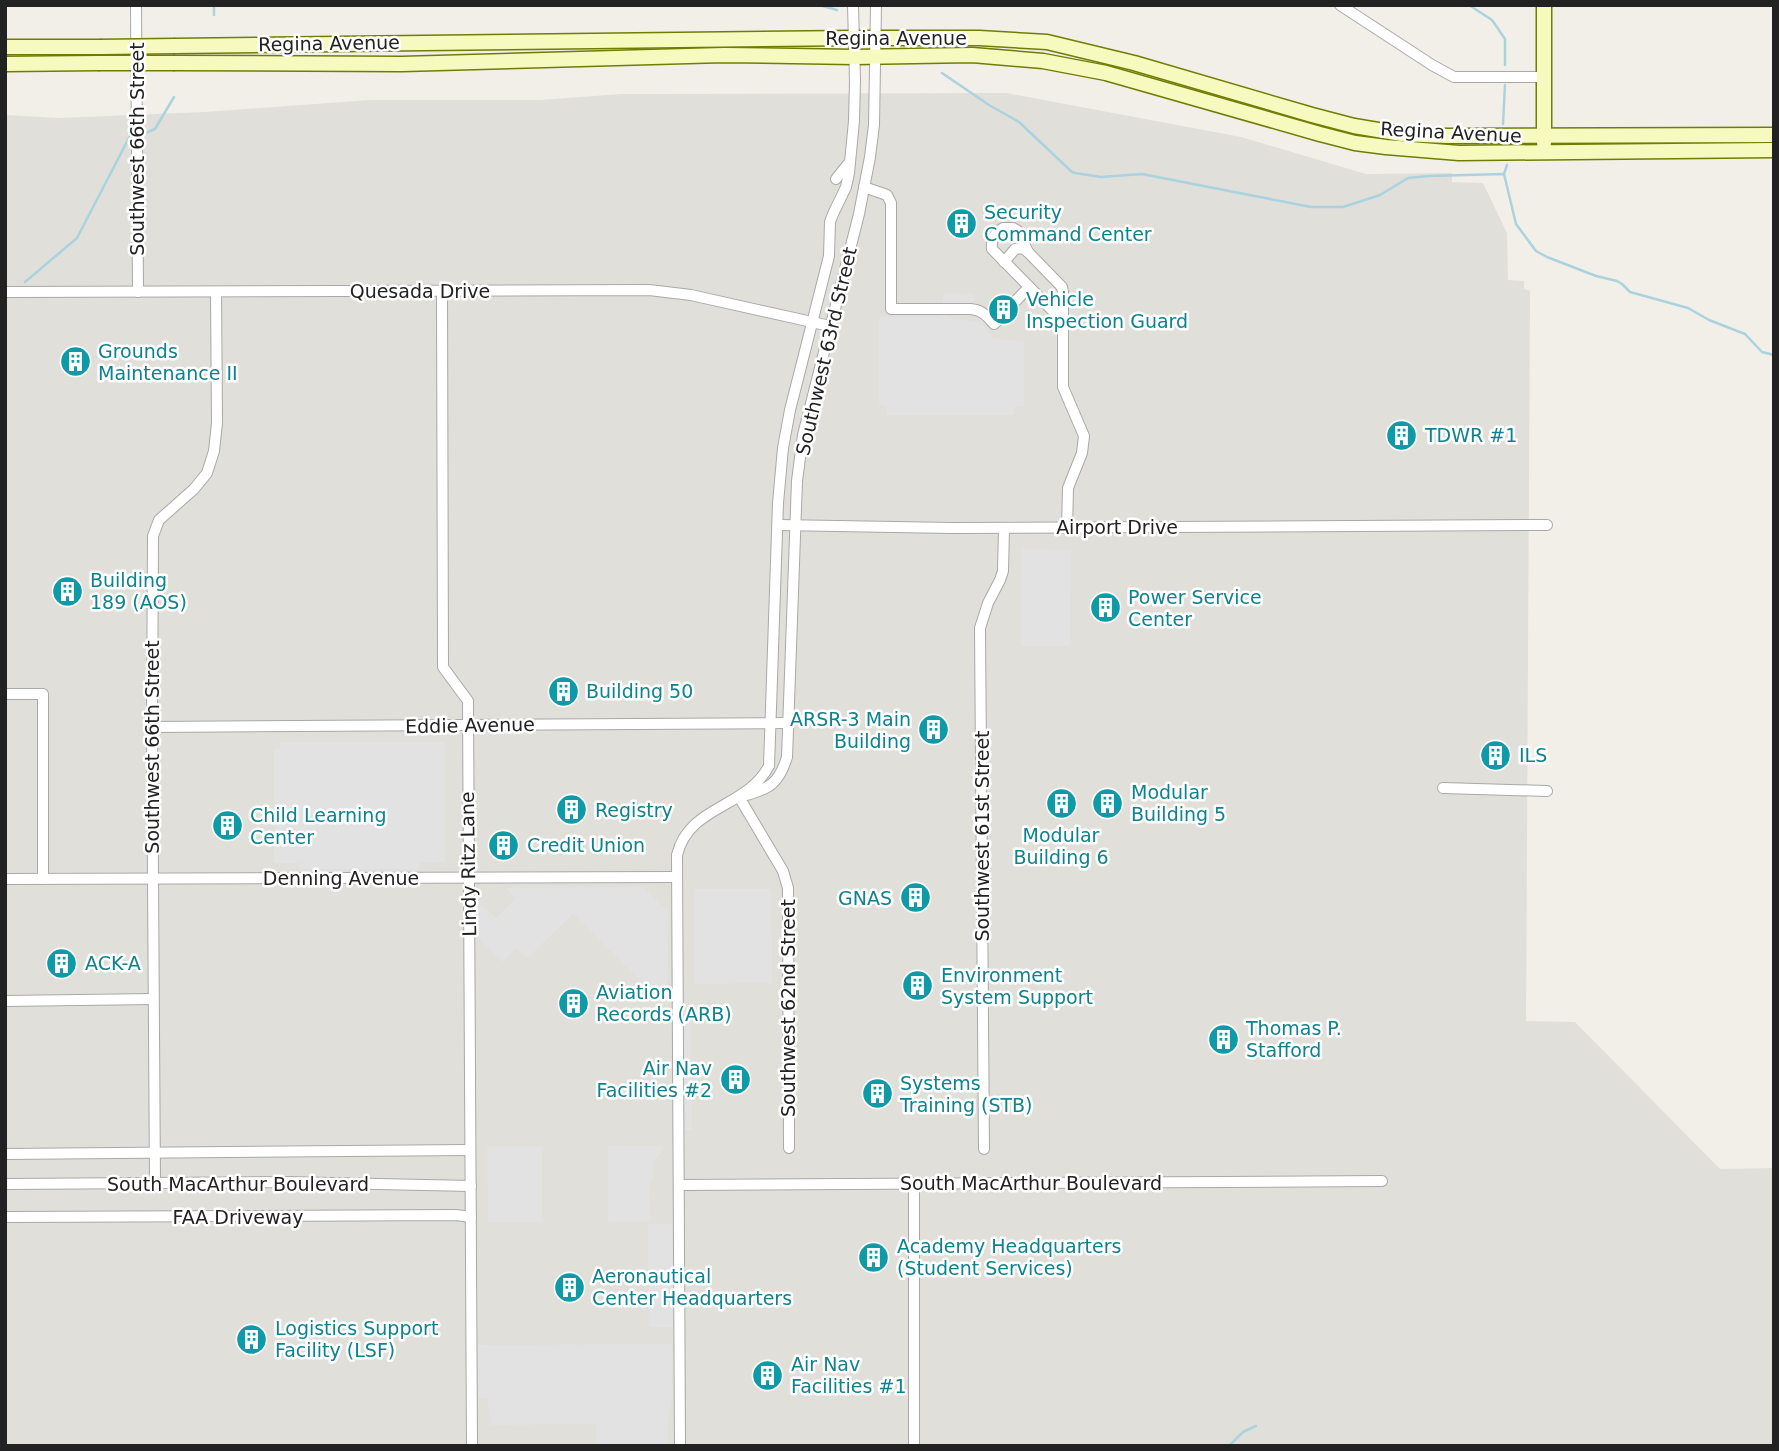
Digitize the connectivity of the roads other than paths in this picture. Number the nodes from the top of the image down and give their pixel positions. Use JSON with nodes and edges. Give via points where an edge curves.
{"nodes":[{"id":1,"x":136,"y":5,"type":"edge"},
{"id":2,"x":853,"y":5,"type":"edge"},
{"id":3,"x":876,"y":5,"type":"edge"},
{"id":4,"x":1340,"y":5,"type":"edge"},
{"id":5,"x":1544,"y":5,"type":"edge"},
{"id":6,"x":853,"y":37,"type":"junction"},
{"id":7,"x":876,"y":37,"type":"junction"},
{"id":8,"x":5,"y":47,"type":"edge"},
{"id":9,"x":875,"y":56,"type":"junction"},
{"id":10,"x":855,"y":57,"type":"junction"},
{"id":11,"x":5,"y":64,"type":"edge"},
{"id":12,"x":1544,"y":78,"type":"junction"},
{"id":13,"x":1774,"y":135,"type":"edge"},
{"id":14,"x":1543,"y":136,"type":"junction"},
{"id":15,"x":852,"y":150,"type":"junction"},
{"id":16,"x":1774,"y":150,"type":"edge"},
{"id":17,"x":1544,"y":151,"type":"junction"},
{"id":18,"x":836,"y":179,"type":"dead end"},
{"id":19,"x":864,"y":187,"type":"junction"},
{"id":20,"x":1028,"y":251,"type":"junction"},
{"id":21,"x":1004,"y":262,"type":"junction"},
{"id":22,"x":1029,"y":287,"type":"junction"},
{"id":23,"x":442,"y":290,"type":"junction"},
{"id":24,"x":5,"y":292,"type":"edge"},
{"id":25,"x":138,"y":292,"type":"junction"},
{"id":26,"x":216,"y":292,"type":"junction"},
{"id":27,"x":1010,"y":307,"type":"dead end"},
{"id":28,"x":997,"y":321,"type":"dead end"},
{"id":29,"x":812,"y":322,"type":"junction"},
{"id":30,"x":830,"y":326,"type":"junction"},
{"id":31,"x":1063,"y":333,"type":"junction"},
{"id":32,"x":778,"y":525,"type":"junction"},
{"id":33,"x":795,"y":525,"type":"junction"},
{"id":34,"x":1547,"y":525,"type":"dead end"},
{"id":35,"x":1067,"y":527,"type":"junction"},
{"id":36,"x":1004,"y":528,"type":"junction"},
{"id":37,"x":5,"y":694,"type":"edge"},
{"id":38,"x":771,"y":723,"type":"junction"},
{"id":39,"x":788,"y":723,"type":"junction"},
{"id":40,"x":467,"y":725,"type":"junction"},
{"id":41,"x":152,"y":727,"type":"junction"},
{"id":42,"x":1443,"y":788,"type":"dead end"},
{"id":43,"x":1547,"y":791,"type":"dead end"},
{"id":44,"x":739,"y":797,"type":"junction"},
{"id":45,"x":468,"y":877,"type":"junction"},
{"id":46,"x":677,"y":877,"type":"junction"},
{"id":47,"x":153,"y":878,"type":"junction"},
{"id":48,"x":5,"y":879,"type":"edge"},
{"id":49,"x":43,"y":879,"type":"junction"},
{"id":50,"x":153,"y":999,"type":"junction"},
{"id":51,"x":5,"y":1000,"type":"edge"},
{"id":52,"x":789,"y":1148,"type":"dead end"},
{"id":53,"x":984,"y":1149,"type":"dead end"},
{"id":54,"x":470,"y":1150,"type":"junction"},
{"id":55,"x":154,"y":1153,"type":"junction"},
{"id":56,"x":5,"y":1154,"type":"edge"},
{"id":57,"x":1382,"y":1181,"type":"dead end"},
{"id":58,"x":155,"y":1183,"type":"junction"},
{"id":59,"x":914,"y":1183,"type":"junction"},
{"id":60,"x":5,"y":1184,"type":"edge"},
{"id":61,"x":679,"y":1185,"type":"junction"},
{"id":62,"x":471,"y":1186,"type":"junction"},
{"id":63,"x":5,"y":1217,"type":"edge"},
{"id":64,"x":471,"y":1217,"type":"junction"},
{"id":65,"x":471,"y":1446,"type":"edge"},
{"id":66,"x":680,"y":1446,"type":"edge"},
{"id":67,"x":914,"y":1446,"type":"edge"}],
"edges":[{"from":1,"to":25,"type":"street","name":"Southwest 66th Street"},
{"from":2,"to":6,"type":"street","name":"Southwest 63rd Street"},
{"from":3,"to":7,"type":"street","name":"Southwest 63rd Street"},
{"from":4,"to":12,"type":"street","via":[[1454,77]]},
{"from":5,"to":12,"type":"main road"},
{"from":6,"to":7,"type":"main road","name":"Regina Avenue"},
{"from":6,"to":8,"type":"main road","name":"Regina Avenue","bridge":true},
{"from":6,"to":10,"type":"street","name":"Southwest 63rd Street"},
{"from":7,"to":9,"type":"street","name":"Southwest 63rd Street"},
{"from":7,"to":14,"type":"main road","name":"Regina Avenue","via":[[1047,42],[1354,126],[1402,134]]},
{"from":9,"to":10,"type":"main road","name":"Regina Avenue"},
{"from":9,"to":17,"type":"main road","name":"Regina Avenue","via":[[972,55],[1043,61],[1106,73],[1386,148],[1459,153]]},
{"from":9,"to":19,"type":"street","name":"Southwest 63rd Street","via":[[873,125]]},
{"from":10,"to":11,"type":"main road","name":"Regina Avenue","bridge":true},
{"from":10,"to":15,"type":"street","name":"Southwest 63rd Street"},
{"from":12,"to":14,"type":"main road"},
{"from":13,"to":14,"type":"main road","name":"Regina Avenue"},
{"from":14,"to":17,"type":"main road"},
{"from":15,"to":18,"type":"street"},
{"from":15,"to":29,"type":"street","name":"Southwest 63rd Street","via":[[846,187],[830,222],[829,256]]},
{"from":16,"to":17,"type":"main road","name":"Regina Avenue"},
{"from":19,"to":28,"type":"street","via":[[887,195],[891,203],[891,309],[971,309]]},
{"from":19,"to":30,"type":"street","name":"Southwest 63rd Street"},
{"from":20,"to":21,"type":"street","via":[[1015,249]]},
{"from":20,"to":21,"type":"street","via":[[1018,231],[1003,228],[991,243]]},
{"from":20,"to":31,"type":"street","via":[[1062,287]]},
{"from":21,"to":22,"type":"street"},
{"from":22,"to":27,"type":"street"},
{"from":22,"to":31,"type":"street","via":[[1053,312]]},
{"from":23,"to":26,"type":"street","name":"Quesada Drive"},
{"from":23,"to":29,"type":"street","name":"Quesada Drive","via":[[649,290]]},
{"from":23,"to":40,"type":"street","name":"Lindy Ritz Lane","via":[[443,667],[468,701]]},
{"from":24,"to":25,"type":"street","name":"Quesada Drive"},
{"from":25,"to":26,"type":"street","name":"Quesada Drive"},
{"from":26,"to":41,"type":"street","name":"Southwest 66th Street","via":[[214,452],[206,473],[159,520],[153,536]]},
{"from":29,"to":30,"type":"street","name":"Quesada Drive"},
{"from":29,"to":32,"type":"street","name":"Southwest 63rd Street","via":[[783,448]]},
{"from":30,"to":33,"type":"street","name":"Southwest 63rd Street","via":[[803,435]]},
{"from":31,"to":35,"type":"street","via":[[1063,387],[1084,436],[1068,488]]},
{"from":32,"to":33,"type":"street","name":"Airport Drive"},
{"from":32,"to":38,"type":"street","name":"Southwest 63rd Street"},
{"from":33,"to":36,"type":"street","name":"Airport Drive"},
{"from":33,"to":39,"type":"street","name":"Southwest 63rd Street"},
{"from":34,"to":35,"type":"street","name":"Airport Drive"},
{"from":35,"to":36,"type":"street","name":"Airport Drive"},
{"from":36,"to":53,"type":"street","name":"Southwest 61st Street","via":[[1003,571],[980,628]]},
{"from":37,"to":49,"type":"street","via":[[43,694]]},
{"from":38,"to":39,"type":"street","name":"Eddie Avenue"},
{"from":38,"to":40,"type":"street","name":"Eddie Avenue"},
{"from":38,"to":44,"type":"street","name":"Southwest 63rd Street","via":[[769,766],[763,778]]},
{"from":39,"to":44,"type":"street","name":"Southwest 63rd Street","via":[[783,772],[762,791]]},
{"from":40,"to":41,"type":"street","name":"Eddie Avenue"},
{"from":40,"to":45,"type":"street","name":"Lindy Ritz Lane"},
{"from":41,"to":47,"type":"street","name":"Southwest 66th Street"},
{"from":42,"to":43,"type":"street"},
{"from":44,"to":46,"type":"street","name":"Southwest 63rd Street","via":[[687,831],[677,855]]},
{"from":44,"to":52,"type":"street","name":"Southwest 62nd Street","via":[[783,871],[788,888]]},
{"from":45,"to":46,"type":"street","name":"Denning Avenue"},
{"from":45,"to":47,"type":"street","name":"Denning Avenue"},
{"from":45,"to":54,"type":"street","name":"Lindy Ritz Lane"},
{"from":46,"to":61,"type":"street","name":"Southwest 63rd Street"},
{"from":47,"to":49,"type":"street","name":"Denning Avenue"},
{"from":47,"to":50,"type":"street","name":"Southwest 66th Street"},
{"from":48,"to":49,"type":"street","name":"Denning Avenue"},
{"from":50,"to":51,"type":"street"},
{"from":50,"to":55,"type":"street","name":"Southwest 66th Street"},
{"from":54,"to":55,"type":"street"},
{"from":54,"to":62,"type":"street","name":"Lindy Ritz Lane"},
{"from":55,"to":56,"type":"street"},
{"from":55,"to":58,"type":"street","name":"Southwest 66th Street"},
{"from":57,"to":59,"type":"street","name":"South MacArthur Boulevard"},
{"from":58,"to":60,"type":"street","name":"South MacArthur Boulevard"},
{"from":58,"to":62,"type":"street","name":"South MacArthur Boulevard"},
{"from":59,"to":61,"type":"street","name":"South MacArthur Boulevard"},
{"from":59,"to":67,"type":"street"},
{"from":61,"to":66,"type":"street","name":"Southwest 63rd Street"},
{"from":62,"to":64,"type":"street","name":"Lindy Ritz Lane"},
{"from":63,"to":64,"type":"street","name":"FAA Driveway"},
{"from":64,"to":65,"type":"street","name":"Lindy Ritz Lane"}]}
